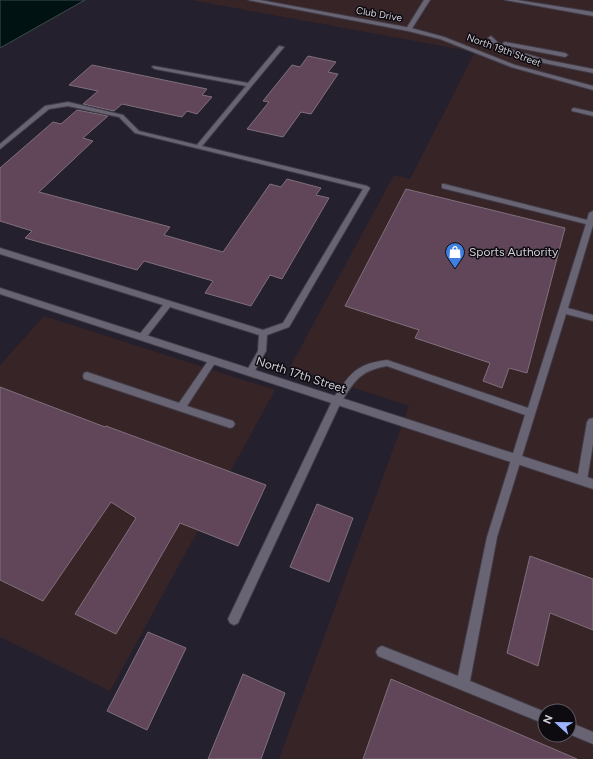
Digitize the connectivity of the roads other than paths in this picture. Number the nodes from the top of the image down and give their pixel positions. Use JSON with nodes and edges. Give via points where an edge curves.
{"nodes":[{"id":1,"x":252,"y":0,"type":"edge"},
{"id":2,"x":427,"y":0,"type":"edge"},
{"id":3,"x":508,"y":0,"type":"edge"},
{"id":4,"x":593,"y":14,"type":"edge"},
{"id":5,"x":409,"y":29,"type":"junction"},
{"id":6,"x":281,"y":47,"type":"dead end"},
{"id":7,"x":565,"y":55,"type":"dead end"},
{"id":8,"x":155,"y":67,"type":"dead end"},
{"id":9,"x":593,"y":71,"type":"edge"},
{"id":10,"x":250,"y":85,"type":"junction"},
{"id":11,"x":593,"y":88,"type":"edge"},
{"id":12,"x":574,"y":110,"type":"dead end"},
{"id":13,"x":593,"y":114,"type":"edge"},
{"id":14,"x":0,"y":147,"type":"edge"},
{"id":15,"x":198,"y":147,"type":"junction"},
{"id":16,"x":444,"y":186,"type":"dead end"},
{"id":17,"x":593,"y":213,"type":"edge"},
{"id":18,"x":592,"y":223,"type":"edge"},
{"id":19,"x":0,"y":251,"type":"edge"},
{"id":20,"x":0,"y":290,"type":"edge"},
{"id":21,"x":168,"y":304,"type":"junction"},
{"id":22,"x":564,"y":310,"type":"junction"},
{"id":23,"x":593,"y":318,"type":"edge"},
{"id":24,"x":263,"y":333,"type":"junction"},
{"id":25,"x":142,"y":337,"type":"junction"},
{"id":26,"x":213,"y":360,"type":"junction"},
{"id":27,"x":250,"y":372,"type":"junction"},
{"id":28,"x":87,"y":376,"type":"dead end"},
{"id":29,"x":337,"y":400,"type":"junction"},
{"id":30,"x":181,"y":407,"type":"junction"},
{"id":31,"x":531,"y":413,"type":"junction"},
{"id":32,"x":593,"y":419,"type":"edge"},
{"id":33,"x":230,"y":424,"type":"dead end"},
{"id":34,"x":516,"y":458,"type":"junction"},
{"id":35,"x":582,"y":480,"type":"junction"},
{"id":36,"x":593,"y":484,"type":"edge"},
{"id":37,"x":234,"y":619,"type":"dead end"},
{"id":38,"x":382,"y":652,"type":"dead end"},
{"id":39,"x":463,"y":684,"type":"junction"},
{"id":40,"x":537,"y":715,"type":"edge"},
{"id":41,"x":577,"y":731,"type":"edge"},
{"id":42,"x":593,"y":738,"type":"edge"}],
"edges":[{"from":1,"to":5,"type":"street","name":"Club Drive"},
{"from":2,"to":5,"type":"lane"},
{"from":3,"to":4,"type":"lane"},
{"from":5,"to":11,"type":"street","name":"North 19th Street","via":[[442,38],[513,66]]},
{"from":6,"to":10,"type":"lane"},
{"from":7,"to":9,"type":"lane","via":[[504,44],[491,38],[501,48],[546,62]]},
{"from":8,"to":10,"type":"lane"},
{"from":10,"to":15,"type":"lane"},
{"from":12,"to":13,"type":"lane"},
{"from":14,"to":15,"type":"lane","via":[[47,107],[68,104],[121,116],[137,132]]},
{"from":15,"to":24,"type":"lane","via":[[367,188],[286,325]]},
{"from":16,"to":18,"type":"lane"},
{"from":17,"to":18,"type":"lane"},
{"from":18,"to":22,"type":"lane"},
{"from":19,"to":21,"type":"lane"},
{"from":20,"to":25,"type":"street","name":"North 17th Street"},
{"from":21,"to":24,"type":"lane"},
{"from":21,"to":25,"type":"lane"},
{"from":22,"to":23,"type":"lane"},
{"from":22,"to":31,"type":"lane"},
{"from":24,"to":27,"type":"lane","via":[[262,350]]},
{"from":25,"to":26,"type":"street","name":"North 17th Street"},
{"from":26,"to":27,"type":"street","name":"North 17th Street"},
{"from":26,"to":30,"type":"lane"},
{"from":27,"to":29,"type":"street","name":"North 17th Street"},
{"from":28,"to":30,"type":"lane"},
{"from":29,"to":31,"type":"lane","via":[[359,370],[387,363]]},
{"from":29,"to":34,"type":"street","name":"North 17th Street"},
{"from":29,"to":37,"type":"lane"},
{"from":30,"to":33,"type":"lane"},
{"from":31,"to":34,"type":"lane"},
{"from":32,"to":35,"type":"lane"},
{"from":34,"to":35,"type":"street","name":"North 17th Street"},
{"from":34,"to":39,"type":"lane","via":[[492,537]]},
{"from":35,"to":36,"type":"street","name":"North 17th Street"},
{"from":38,"to":39,"type":"lane"},
{"from":39,"to":40,"type":"lane"},
{"from":41,"to":42,"type":"lane"}]}
